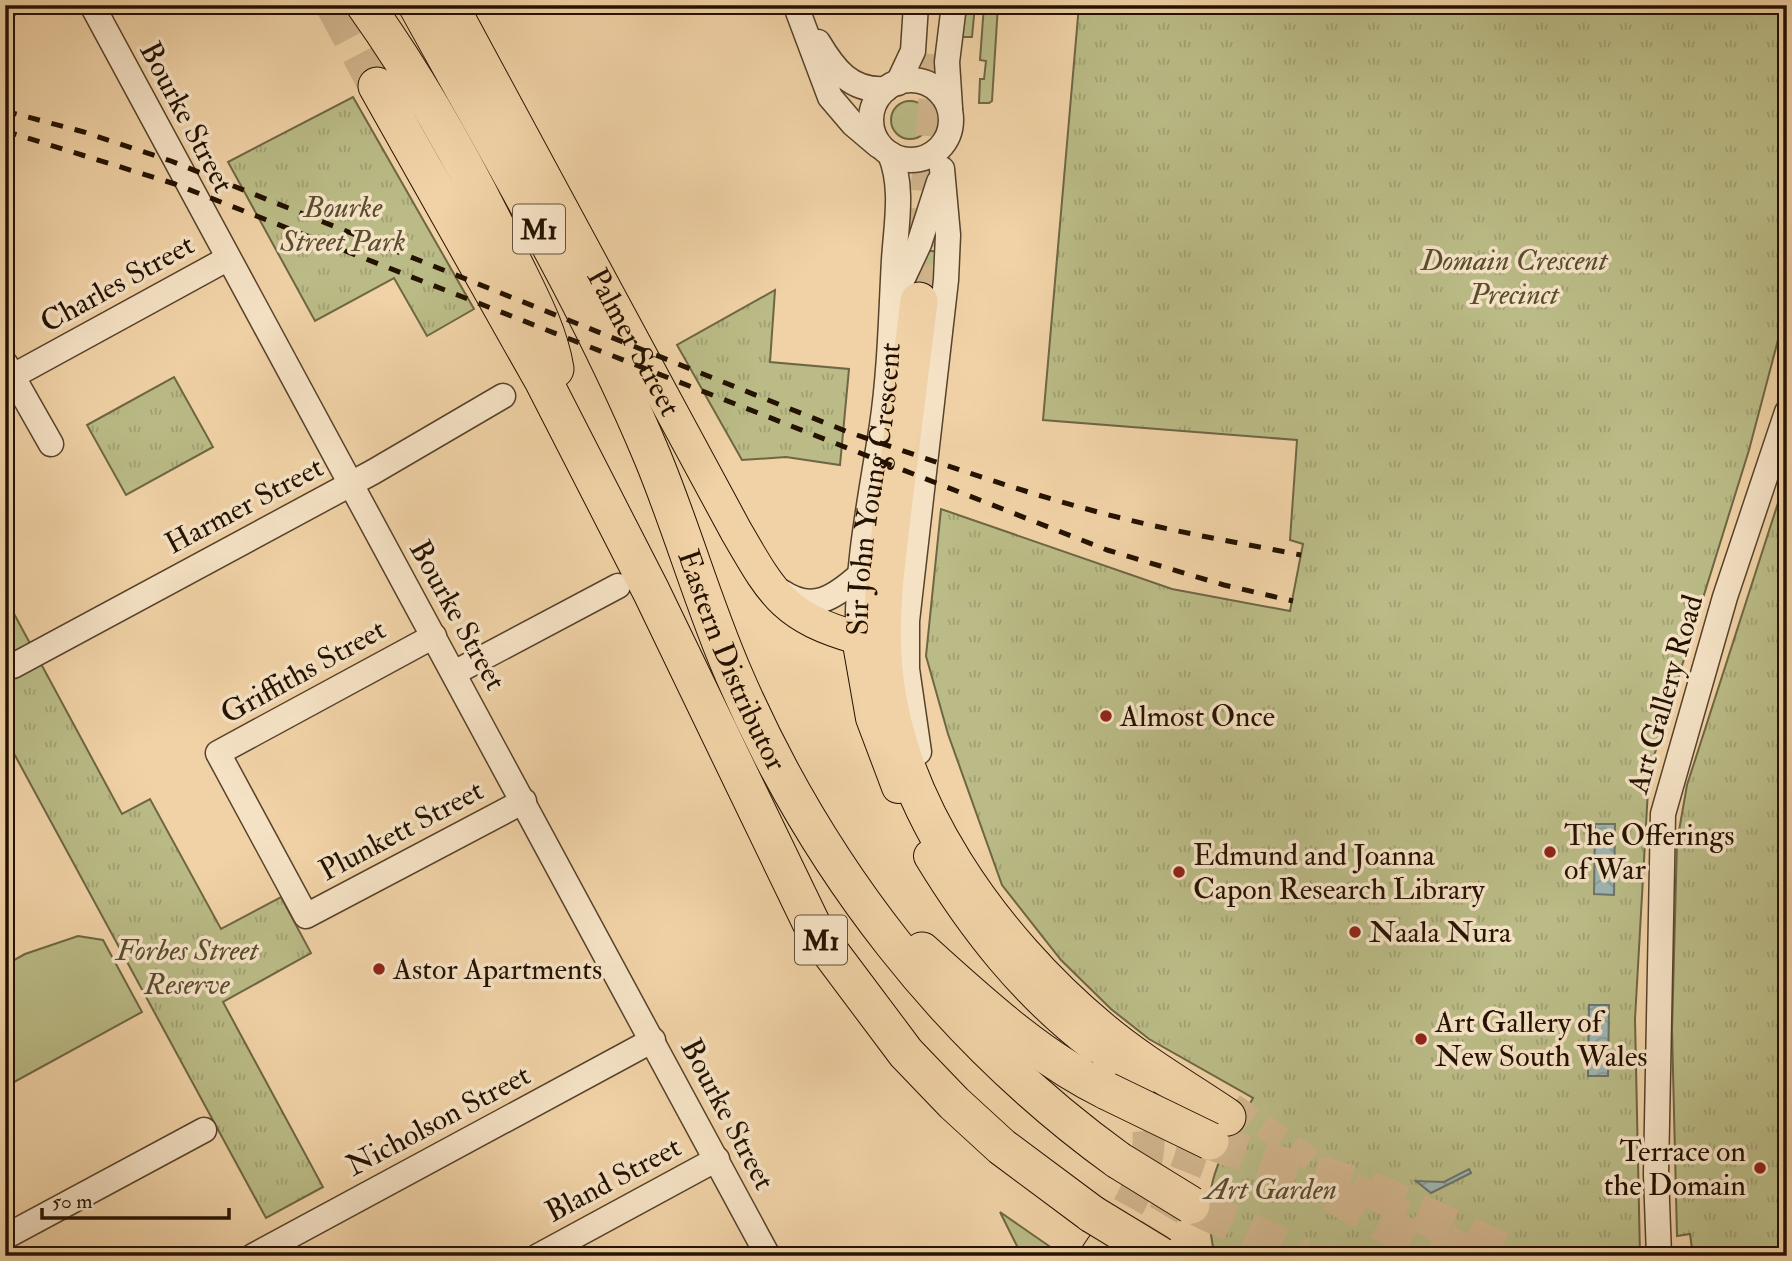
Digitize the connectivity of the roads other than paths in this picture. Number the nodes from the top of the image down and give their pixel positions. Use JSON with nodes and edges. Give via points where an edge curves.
{"nodes":[{"id":1,"x":92,"y":5,"type":"edge"},
{"id":2,"x":365,"y":5,"type":"edge"},
{"id":3,"x":416,"y":5,"type":"edge"},
{"id":4,"x":452,"y":5,"type":"edge"},
{"id":5,"x":916,"y":5,"type":"edge"},
{"id":6,"x":954,"y":5,"type":"edge"},
{"id":7,"x":796,"y":7,"type":"edge"},
{"id":8,"x":377,"y":86,"type":"tunnel mouth"},
{"id":9,"x":892,"y":86,"type":"junction"},
{"id":10,"x":950,"y":108,"type":"junction"},
{"id":11,"x":945,"y":142,"type":"junction"},
{"id":12,"x":887,"y":152,"type":"junction"},
{"id":13,"x":942,"y":169,"type":"junction"},
{"id":14,"x":227,"y":259,"type":"junction"},
{"id":15,"x":906,"y":301,"type":"junction"},
{"id":16,"x":9,"y":369,"type":"edge"},
{"id":17,"x":503,"y":396,"type":"dead end"},
{"id":18,"x":1787,"y":412,"type":"edge"},
{"id":19,"x":564,"y":422,"type":"junction"},
{"id":20,"x":51,"y":444,"type":"dead end"},
{"id":21,"x":351,"y":484,"type":"junction"},
{"id":22,"x":860,"y":575,"type":"junction"},
{"id":23,"x":765,"y":579,"type":"junction"},
{"id":24,"x":618,"y":586,"type":"dead end"},
{"id":25,"x":434,"y":636,"type":"junction"},
{"id":26,"x":858,"y":638,"type":"junction"},
{"id":27,"x":13,"y":666,"type":"dead end"},
{"id":28,"x":454,"y":673,"type":"junction"},
{"id":29,"x":524,"y":801,"type":"junction"},
{"id":30,"x":852,"y":886,"type":"junction"},
{"id":31,"x":306,"y":916,"type":"joint"},
{"id":32,"x":653,"y":1040,"type":"junction"},
{"id":33,"x":1118,"y":1081,"type":"junction"},
{"id":34,"x":1210,"y":1121,"type":"junction"},
{"id":35,"x":204,"y":1130,"type":"dead end"},
{"id":36,"x":718,"y":1158,"type":"junction"},
{"id":37,"x":1194,"y":1207,"type":"tunnel mouth"},
{"id":38,"x":5,"y":1237,"type":"edge"},
{"id":39,"x":1097,"y":1239,"type":"edge"},
{"id":40,"x":253,"y":1256,"type":"edge"},
{"id":41,"x":538,"y":1256,"type":"edge"},
{"id":42,"x":768,"y":1256,"type":"edge"},
{"id":43,"x":1161,"y":1256,"type":"edge"},
{"id":44,"x":1659,"y":1256,"type":"edge"}],
"edges":[{"from":1,"to":14,"type":"street","name":"Bourke Street"},
{"from":2,"to":19,"type":"highway","via":[[428,100],[490,213],[551,350]]},
{"from":3,"to":30,"type":"highway","name":"Eastern Distributor","number":"M1","via":[[573,289],[652,457],[702,598],[766,746],[806,820]]},
{"from":4,"to":23,"type":"main road","name":"Palmer Street"},
{"from":5,"to":9,"type":"street","via":[[913,51]]},
{"from":6,"to":10,"type":"street","via":[[947,62]]},
{"from":7,"to":9,"type":"street","via":[[838,72],[858,86]]},
{"from":7,"to":12,"type":"street","via":[[830,97]]},
{"from":8,"to":19,"type":"highway","name":"Eastern Distributor","number":"M1"},
{"from":9,"to":10,"type":"street","via":[[916,80],[933,86]]},
{"from":9,"to":12,"type":"street","via":[[873,108],[871,119],[877,141]]},
{"from":10,"to":11,"type":"street","via":[[951,126]]},
{"from":11,"to":12,"type":"street","via":[[920,160],[900,159]]},
{"from":11,"to":13,"type":"street"},
{"from":12,"to":15,"type":"street","name":"Sir John Young Crescent","via":[[895,167]]},
{"from":13,"to":15,"type":"street"},
{"from":13,"to":34,"type":"street","via":[[948,235],[946,280],[906,621],[910,704],[921,759],[960,845],[988,890],[1029,941]]},
{"from":14,"to":16,"type":"street","name":"Charles Street"},
{"from":14,"to":21,"type":"street","name":"Bourke Street"},
{"from":15,"to":22,"type":"street","name":"Sir John Young Crescent","via":[[882,422]]},
{"from":15,"to":34,"type":"highway","via":[[883,599],[885,678],[900,746],[947,849],[984,908],[1020,952],[1059,993]]},
{"from":16,"to":20,"type":"street"},
{"from":17,"to":21,"type":"street","name":"Harmer Street"},
{"from":18,"to":44,"type":"street","name":"Art Gallery Road","via":[[1721,609],[1663,814],[1656,1174]]},
{"from":19,"to":39,"type":"highway","name":"Eastern Distributor","number":"M1","via":[[816,933],[906,1053]]},
{"from":21,"to":25,"type":"street","name":"Bourke Street"},
{"from":21,"to":27,"type":"street","name":"Harmer Street"},
{"from":22,"to":23,"type":"street","via":[[835,595],[812,603],[797,601]]},
{"from":22,"to":26,"type":"street","name":"Sir John Young Crescent"},
{"from":23,"to":26,"type":"main road","name":"Palmer Street","via":[[793,612]]},
{"from":24,"to":28,"type":"street"},
{"from":25,"to":28,"type":"street","name":"Bourke Street"},
{"from":25,"to":31,"type":"street","name":"Griffiths Street","via":[[218,753]]},
{"from":26,"to":33,"type":"main road","name":"Sir John Young Crescent","via":[[872,718],[928,853],[1012,972]]},
{"from":28,"to":29,"type":"street","name":"Bourke Street"},
{"from":29,"to":31,"type":"street","name":"Plunkett Street"},
{"from":29,"to":32,"type":"street","name":"Bourke Street"},
{"from":30,"to":33,"type":"highway","via":[[1000,1020],[1068,1068]]},
{"from":30,"to":37,"type":"highway","name":"Eastern Distributor","number":"M1","bridge":true,"via":[[973,1037],[1044,1103],[1118,1160]]},
{"from":32,"to":36,"type":"street","name":"Bourke Street"},
{"from":32,"to":40,"type":"street","name":"Nicholson Street"},
{"from":33,"to":34,"type":"highway","bridge":true},
{"from":35,"to":38,"type":"street"},
{"from":36,"to":41,"type":"street","name":"Bland Street"},
{"from":36,"to":42,"type":"street","name":"Bourke Street"},
{"from":39,"to":43,"type":"highway","name":"Eastern Distributor","number":"M1","bridge":true}]}
